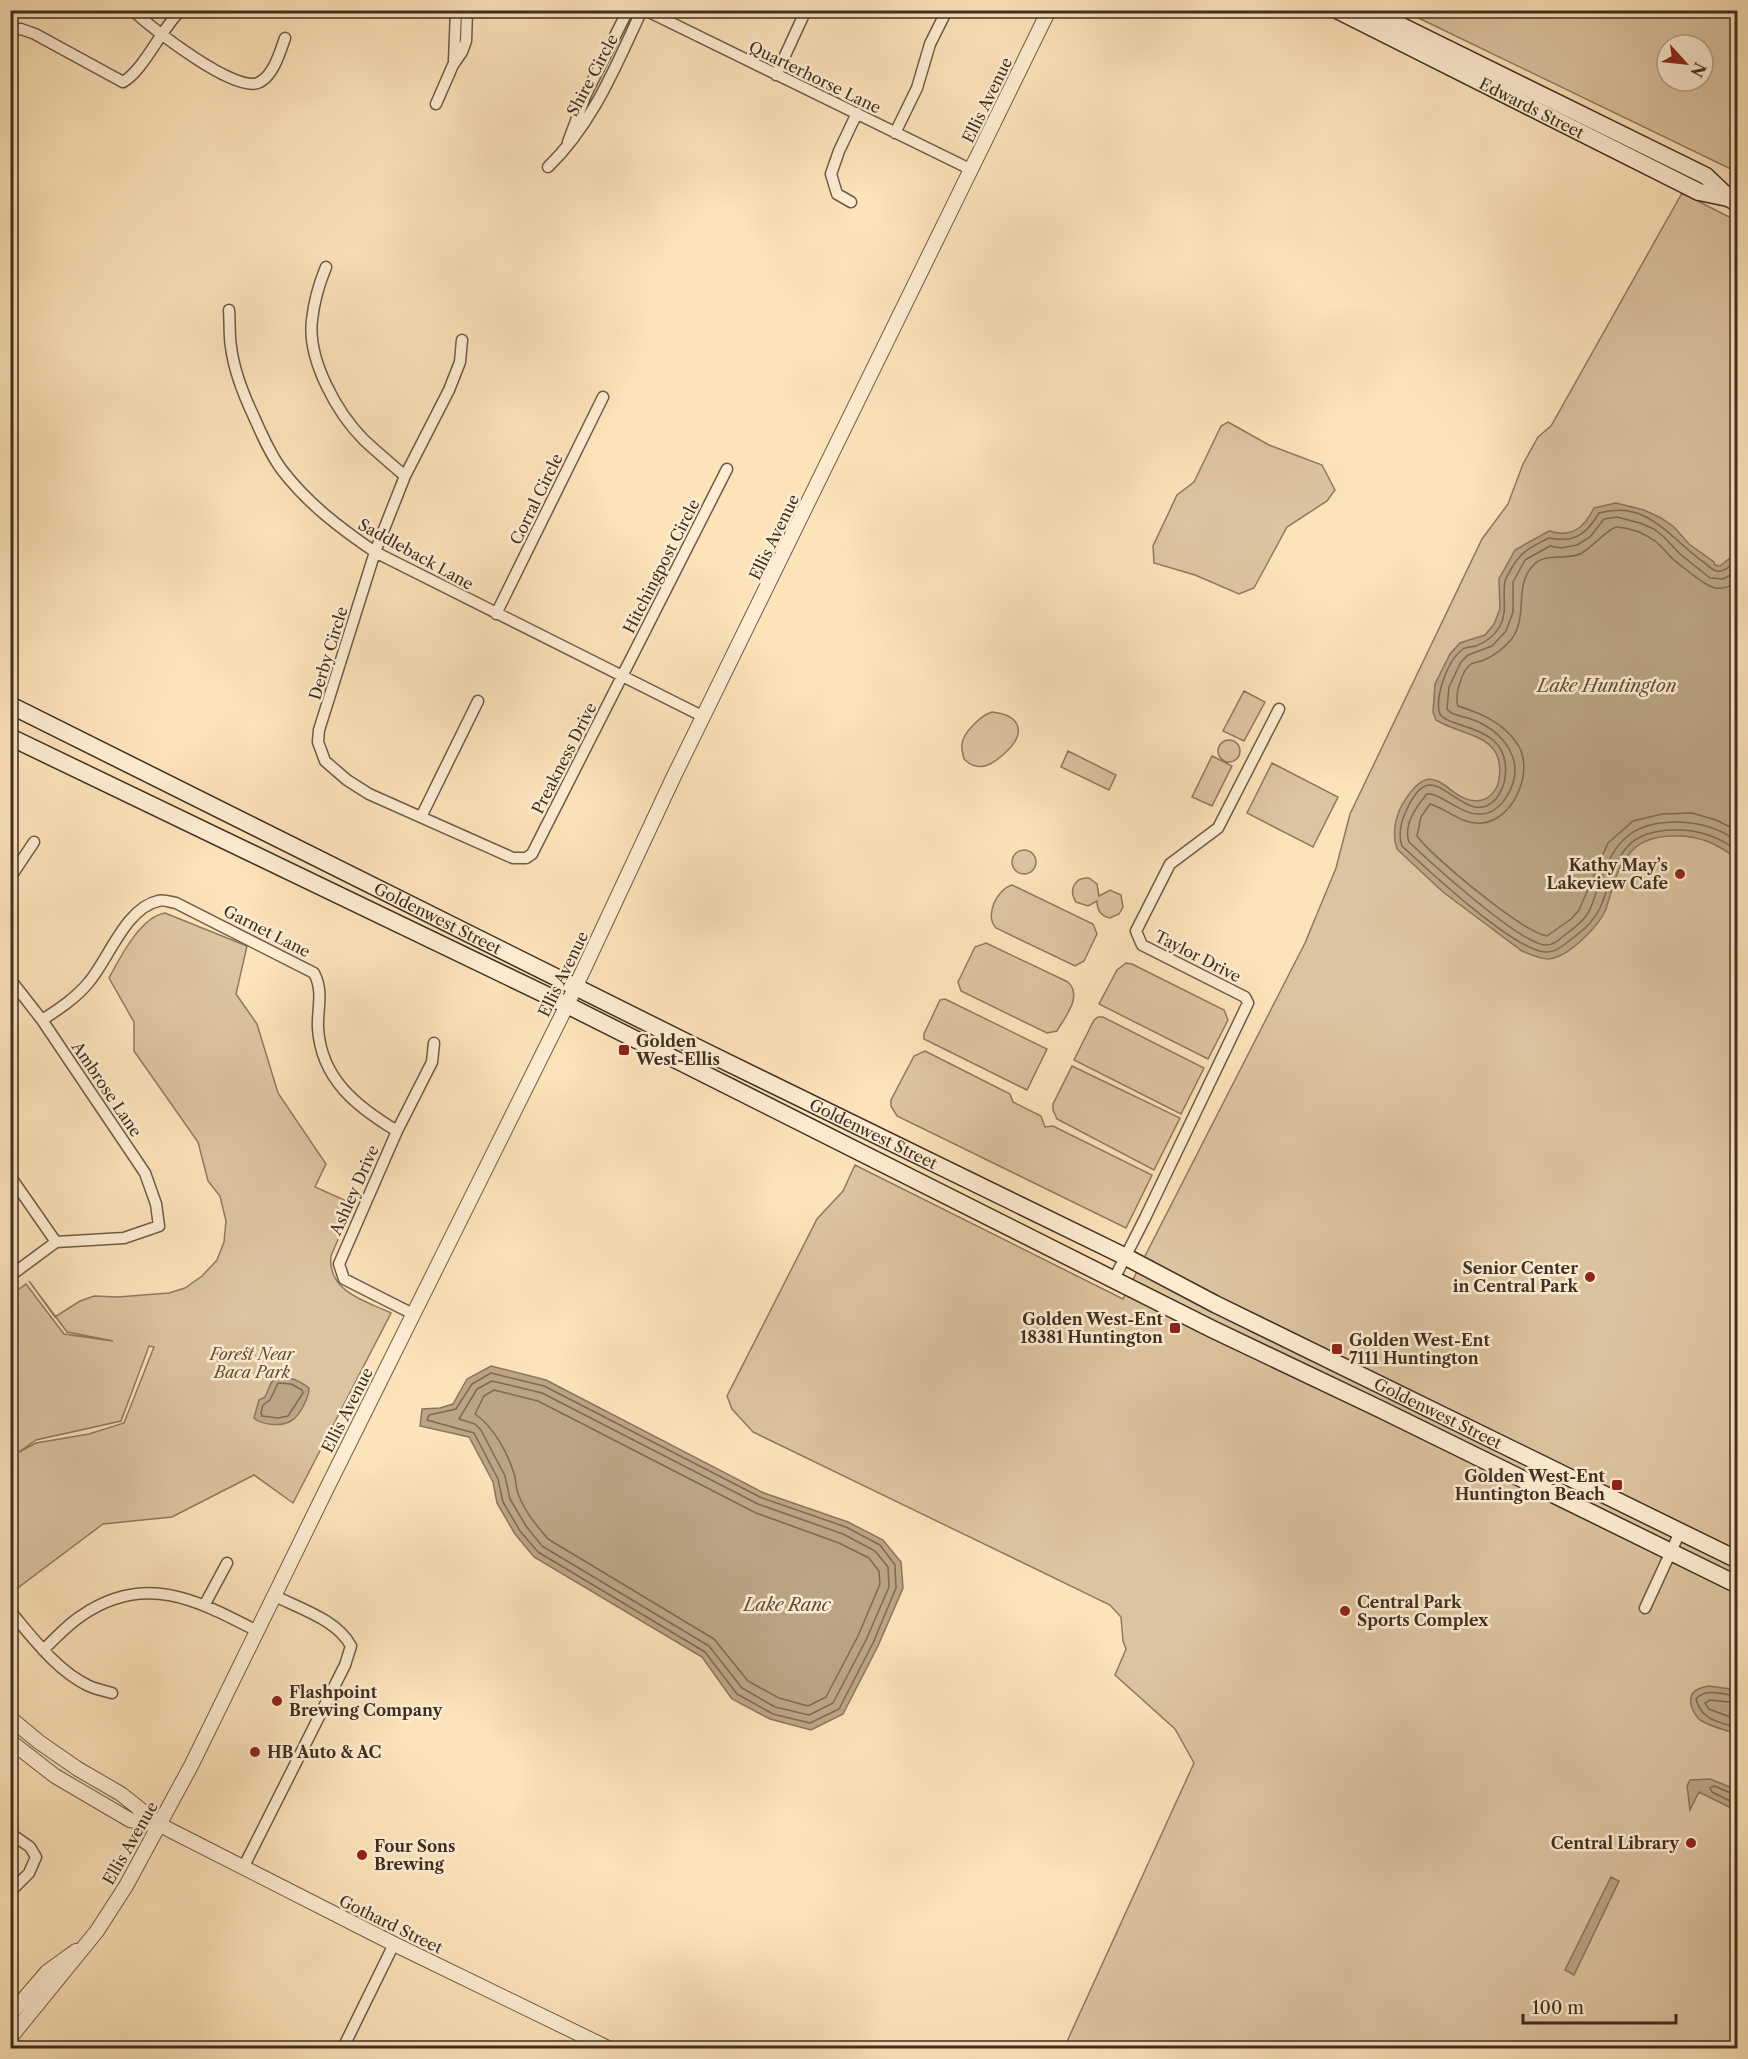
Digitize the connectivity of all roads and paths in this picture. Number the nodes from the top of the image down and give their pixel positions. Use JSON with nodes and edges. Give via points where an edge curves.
{"nodes":[{"id":1,"x":132,"y":10,"type":"edge"},
{"id":2,"x":181,"y":10,"type":"edge"},
{"id":3,"x":456,"y":10,"type":"edge"},
{"id":4,"x":466,"y":10,"type":"edge"},
{"id":5,"x":628,"y":10,"type":"edge"},
{"id":6,"x":643,"y":10,"type":"edge"},
{"id":7,"x":806,"y":10,"type":"edge"},
{"id":8,"x":947,"y":10,"type":"edge"},
{"id":9,"x":1049,"y":10,"type":"edge"},
{"id":10,"x":1337,"y":10,"type":"edge"},
{"id":11,"x":1369,"y":10,"type":"edge"},
{"id":12,"x":11,"y":31,"type":"edge"},
{"id":13,"x":160,"y":35,"type":"junction"},
{"id":14,"x":285,"y":38,"type":"dead end"},
{"id":15,"x":453,"y":65,"type":"junction"},
{"id":16,"x":776,"y":75,"type":"junction"},
{"id":17,"x":436,"y":104,"type":"dead end"},
{"id":18,"x":857,"y":113,"type":"junction"},
{"id":19,"x":895,"y":133,"type":"junction"},
{"id":20,"x":565,"y":150,"type":"junction"},
{"id":21,"x":548,"y":166,"type":"dead end"},
{"id":22,"x":972,"y":170,"type":"junction"},
{"id":23,"x":1733,"y":200,"type":"edge"},
{"id":24,"x":851,"y":202,"type":"dead end"},
{"id":25,"x":327,"y":267,"type":"dead end"},
{"id":26,"x":229,"y":310,"type":"dead end"},
{"id":27,"x":462,"y":340,"type":"dead end"},
{"id":28,"x":603,"y":397,"type":"dead end"},
{"id":29,"x":727,"y":469,"type":"dead end"},
{"id":30,"x":405,"y":476,"type":"junction"},
{"id":31,"x":375,"y":552,"type":"junction"},
{"id":32,"x":496,"y":614,"type":"junction"},
{"id":33,"x":622,"y":677,"type":"junction"},
{"id":34,"x":478,"y":701,"type":"dead end"},
{"id":35,"x":10,"y":705,"type":"edge"},
{"id":36,"x":1279,"y":709,"type":"dead end"},
{"id":37,"x":704,"y":717,"type":"junction"},
{"id":38,"x":10,"y":736,"type":"edge"},
{"id":39,"x":421,"y":817,"type":"junction"},
{"id":40,"x":34,"y":842,"type":"dead end"},
{"id":41,"x":532,"y":854,"type":"joint"},
{"id":42,"x":10,"y":878,"type":"edge"},
{"id":43,"x":10,"y":979,"type":"edge"},
{"id":44,"x":576,"y":986,"type":"junction"},
{"id":45,"x":567,"y":1005,"type":"junction"},
{"id":46,"x":42,"y":1020,"type":"junction"},
{"id":47,"x":434,"y":1042,"type":"dead end"},
{"id":48,"x":397,"y":1131,"type":"junction"},
{"id":49,"x":10,"y":1176,"type":"edge"},
{"id":50,"x":56,"y":1242,"type":"junction"},
{"id":51,"x":1126,"y":1257,"type":"junction"},
{"id":52,"x":10,"y":1276,"type":"edge"},
{"id":53,"x":1114,"y":1279,"type":"junction"},
{"id":54,"x":413,"y":1314,"type":"junction"},
{"id":55,"x":1263,"y":1353,"type":"junction"},
{"id":56,"x":1389,"y":1389,"type":"junction"},
{"id":57,"x":1380,"y":1409,"type":"junction"},
{"id":58,"x":1521,"y":1452,"type":"junction"},
{"id":59,"x":1680,"y":1532,"type":"junction"},
{"id":60,"x":1670,"y":1552,"type":"junction"},
{"id":61,"x":1737,"y":1560,"type":"edge"},
{"id":62,"x":227,"y":1563,"type":"dead end"},
{"id":63,"x":1737,"y":1585,"type":"edge"},
{"id":64,"x":275,"y":1596,"type":"junction"},
{"id":65,"x":205,"y":1604,"type":"junction"},
{"id":66,"x":1645,"y":1608,"type":"dead end"},
{"id":67,"x":10,"y":1611,"type":"edge"},
{"id":68,"x":257,"y":1631,"type":"junction"},
{"id":69,"x":43,"y":1650,"type":"junction"},
{"id":70,"x":111,"y":1693,"type":"dead end"},
{"id":71,"x":10,"y":1718,"type":"edge"},
{"id":72,"x":10,"y":1742,"type":"edge"},
{"id":73,"x":160,"y":1825,"type":"junction"},
{"id":74,"x":10,"y":1833,"type":"edge"},
{"id":75,"x":243,"y":1868,"type":"junction"},
{"id":76,"x":10,"y":1892,"type":"edge"},
{"id":77,"x":87,"y":1942,"type":"junction"},
{"id":78,"x":394,"y":1944,"type":"junction"},
{"id":79,"x":10,"y":2015,"type":"edge"},
{"id":80,"x":10,"y":2038,"type":"edge"},
{"id":81,"x":343,"y":2049,"type":"edge"},
{"id":82,"x":608,"y":2049,"type":"edge"}],
"edges":[{"from":1,"to":13,"type":"street"},
{"from":2,"to":13,"type":"street"},
{"from":3,"to":15,"type":"street"},
{"from":4,"to":15,"type":"street","via":[[466,40]]},
{"from":5,"to":20,"type":"street","name":"Shire Circle","via":[[586,94]]},
{"from":6,"to":16,"type":"street","name":"Quarterhorse Lane"},
{"from":6,"to":20,"type":"street","name":"Shire Circle","via":[[584,124]]},
{"from":7,"to":16,"type":"street"},
{"from":8,"to":19,"type":"street"},
{"from":9,"to":22,"type":"street","name":"Ellis Avenue"},
{"from":10,"to":23,"type":"main road","name":"Edwards Street","via":[[1699,192]]},
{"from":11,"to":23,"type":"main road","name":"Edwards Street","via":[[1706,176]]},
{"from":12,"to":13,"type":"street","via":[[21,29],[35,34],[123,82],[131,78]]},
{"from":13,"to":14,"type":"street","via":[[249,85],[260,82],[278,62]]},
{"from":15,"to":17,"type":"street"},
{"from":16,"to":18,"type":"street","name":"Quarterhorse Lane"},
{"from":18,"to":19,"type":"street","name":"Quarterhorse Lane"},
{"from":18,"to":24,"type":"street","via":[[831,174],[837,194]]},
{"from":19,"to":22,"type":"street","name":"Quarterhorse Lane"},
{"from":20,"to":21,"type":"street","name":"Shire Circle"},
{"from":22,"to":37,"type":"street","name":"Ellis Avenue"},
{"from":25,"to":30,"type":"street","via":[[318,287],[311,322],[314,348],[328,388],[362,438]]},
{"from":26,"to":31,"type":"street","name":"Saddleback Lane","via":[[231,348],[245,398],[281,469],[338,527]]},
{"from":27,"to":30,"type":"street","name":"Derby Circle","via":[[460,362],[449,390]]},
{"from":28,"to":32,"type":"street","name":"Corral Circle"},
{"from":29,"to":33,"type":"street","name":"Hitchingpost Circle"},
{"from":30,"to":31,"type":"street","name":"Derby Circle"},
{"from":31,"to":32,"type":"street","name":"Saddleback Lane"},
{"from":31,"to":39,"type":"street","name":"Derby Circle","via":[[318,742],[325,761],[347,780]]},
{"from":32,"to":33,"type":"street","name":"Saddleback Lane"},
{"from":33,"to":37,"type":"street","name":"Saddleback Lane"},
{"from":33,"to":41,"type":"street","name":"Preakness Drive"},
{"from":34,"to":39,"type":"street"},
{"from":35,"to":44,"type":"main road","name":"Goldenwest Street"},
{"from":36,"to":51,"type":"street","name":"Taylor Drive","via":[[1218,828],[1170,864],[1136,931],[1142,945],[1245,997],[1248,1003]]},
{"from":37,"to":44,"type":"street","name":"Ellis Avenue"},
{"from":38,"to":45,"type":"main road","name":"Goldenwest Street"},
{"from":39,"to":41,"type":"street","name":"Derby Circle","via":[[513,858]]},
{"from":40,"to":42,"type":"street"},
{"from":43,"to":46,"type":"street","name":"Ambrose Lane"},
{"from":44,"to":45,"type":"street","name":"Ellis Avenue"},
{"from":44,"to":51,"type":"main road","name":"Goldenwest Street"},
{"from":45,"to":53,"type":"main road","name":"Goldenwest Street"},
{"from":45,"to":54,"type":"street","name":"Ellis Avenue"},
{"from":46,"to":48,"type":"street","name":"Garnet Lane","via":[[88,983],[144,906],[160,900],[176,903],[314,973],[320,992],[320,1044],[331,1072],[350,1098]]},
{"from":46,"to":50,"type":"street","name":"Ambrose Lane","via":[[145,1173],[159,1226],[124,1238]]},
{"from":47,"to":48,"type":"street","name":"Ashley Drive","via":[[432,1062]]},
{"from":48,"to":54,"type":"street","name":"Ashley Drive","via":[[339,1264],[344,1279]]},
{"from":49,"to":50,"type":"street"},
{"from":50,"to":52,"type":"street"},
{"from":51,"to":53,"type":"street","name":"Taylor Drive"},
{"from":51,"to":56,"type":"main road","name":"Goldenwest Street"},
{"from":53,"to":55,"type":"main road","name":"Goldenwest Street"},
{"from":54,"to":64,"type":"street","name":"Ellis Avenue"},
{"from":55,"to":56,"type":"main road","via":[[1271,1351],[1304,1359],[1373,1392]]},
{"from":55,"to":57,"type":"main road","name":"Goldenwest Street"},
{"from":56,"to":58,"type":"main road","name":"Goldenwest Street"},
{"from":57,"to":58,"type":"main road","via":[[1392,1404],[1402,1406],[1488,1447]]},
{"from":57,"to":60,"type":"main road","name":"Goldenwest Street"},
{"from":58,"to":59,"type":"main road","name":"Goldenwest Street"},
{"from":59,"to":60,"type":"street"},
{"from":59,"to":61,"type":"main road","name":"Goldenwest Street"},
{"from":60,"to":63,"type":"main road","name":"Goldenwest Street"},
{"from":60,"to":66,"type":"street"},
{"from":62,"to":65,"type":"street"},
{"from":64,"to":68,"type":"street","name":"Ellis Avenue"},
{"from":64,"to":75,"type":"street","via":[[335,1627],[351,1646]]},
{"from":65,"to":68,"type":"street"},
{"from":65,"to":69,"type":"street","via":[[170,1594],[111,1599],[80,1616]]},
{"from":67,"to":69,"type":"street"},
{"from":68,"to":73,"type":"street","name":"Ellis Avenue"},
{"from":69,"to":70,"type":"street","via":[[88,1686]]},
{"from":71,"to":73,"type":"street","name":"Gothard Street"},
{"from":72,"to":73,"type":"street","name":"Gothard Street","via":[[54,1776],[130,1820]]},
{"from":73,"to":75,"type":"street","name":"Gothard Street"},
{"from":73,"to":77,"type":"street","name":"Ellis Avenue","via":[[126,1886]]},
{"from":74,"to":76,"type":"street","via":[[30,1847],[36,1857],[29,1873]]},
{"from":75,"to":78,"type":"street","name":"Gothard Street"},
{"from":77,"to":79,"type":"street","name":"Ellis Avenue","via":[[46,1972]]},
{"from":77,"to":80,"type":"street","name":"Ellis Avenue"},
{"from":78,"to":81,"type":"street"},
{"from":78,"to":82,"type":"street","name":"Gothard Street"}]}
